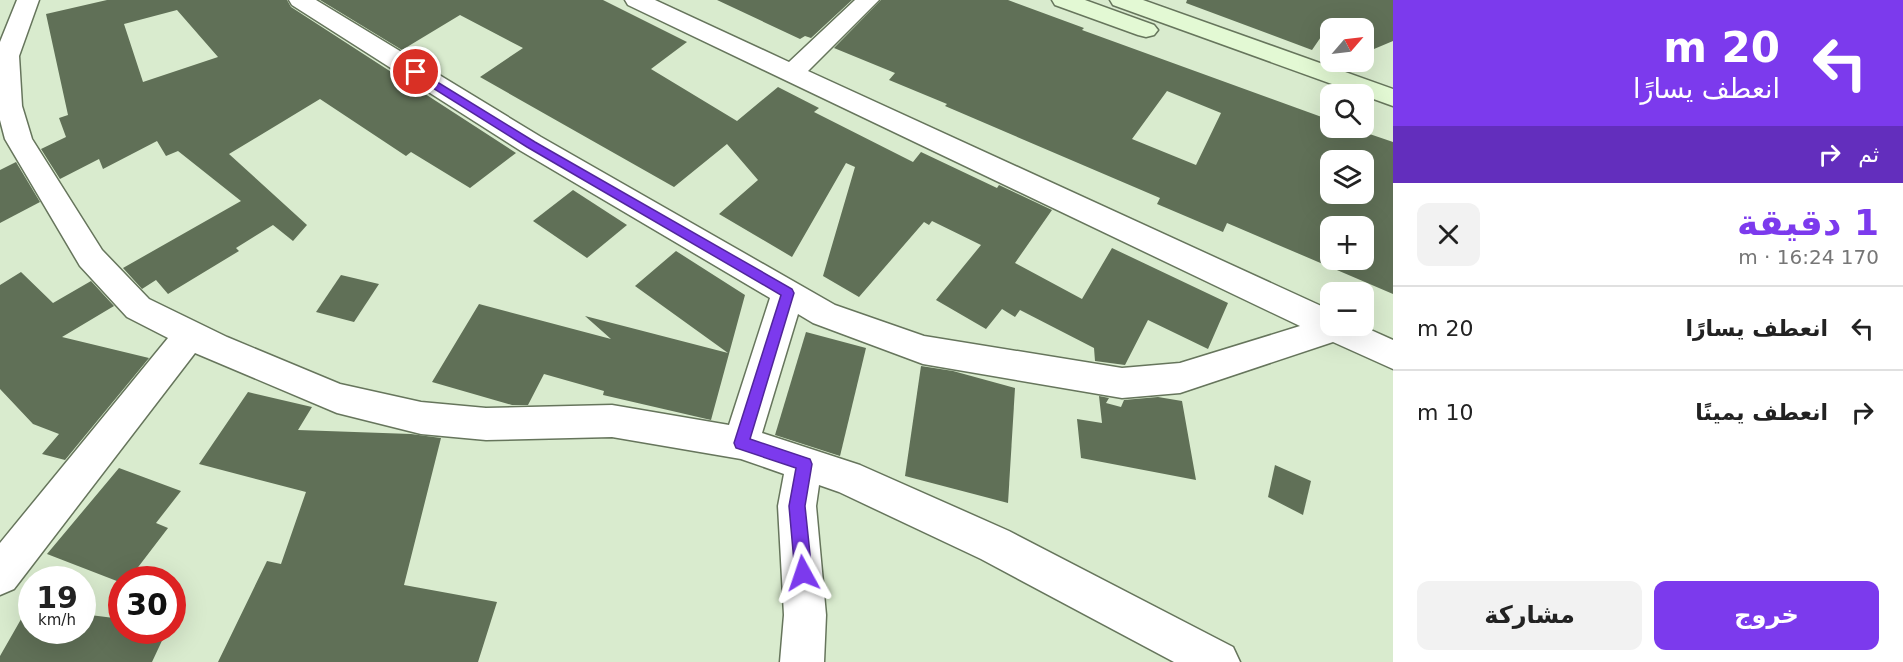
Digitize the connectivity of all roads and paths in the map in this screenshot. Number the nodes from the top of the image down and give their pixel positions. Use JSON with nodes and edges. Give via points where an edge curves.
{"nodes":[{"id":1,"x":28,"y":0,"type":"edge"},
{"id":2,"x":300,"y":0,"type":"edge"},
{"id":3,"x":636,"y":0,"type":"edge"},
{"id":4,"x":868,"y":0,"type":"edge"},
{"id":5,"x":1063,"y":0,"type":"edge"},
{"id":6,"x":1121,"y":0,"type":"edge"},
{"id":7,"x":4,"y":71,"type":"edge"},
{"id":8,"x":792,"y":72,"type":"junction"},
{"id":9,"x":1320,"y":94,"type":"edge"},
{"id":10,"x":1393,"y":98,"type":"edge"},
{"id":11,"x":1374,"y":114,"type":"edge"},
{"id":12,"x":1393,"y":121,"type":"edge"},
{"id":13,"x":788,"y":293,"type":"junction"},
{"id":14,"x":1320,"y":320,"type":"edge"},
{"id":15,"x":1320,"y":330,"type":"edge"},
{"id":16,"x":190,"y":335,"type":"junction"},
{"id":17,"x":1353,"y":336,"type":"edge"},
{"id":18,"x":1393,"y":355,"type":"edge"},
{"id":19,"x":741,"y":443,"type":"junction"},
{"id":20,"x":804,"y":464,"type":"junction"},
{"id":21,"x":0,"y":575,"type":"edge"},
{"id":22,"x":802,"y":662,"type":"edge"},
{"id":23,"x":1218,"y":662,"type":"edge"}],
"edges":[{"from":1,"to":7,"type":"street"},
{"from":2,"to":13,"type":"street","via":[[531,144]]},
{"from":3,"to":8,"type":"street"},
{"from":4,"to":8,"type":"street"},
{"from":5,"to":9,"type":"main road"},
{"from":6,"to":10,"type":"main road"},
{"from":7,"to":16,"type":"street","via":[[19,138],[91,258],[138,308]]},
{"from":8,"to":14,"type":"street"},
{"from":11,"to":12,"type":"main road"},
{"from":13,"to":15,"type":"street","via":[[824,314],[923,350],[1122,383],[1180,378]]},
{"from":13,"to":19,"type":"street"},
{"from":16,"to":19,"type":"street","via":[[337,398],[422,418],[486,424],[612,421]]},
{"from":16,"to":21,"type":"street"},
{"from":17,"to":18,"type":"street"},
{"from":19,"to":20,"type":"street"},
{"from":20,"to":22,"type":"street","via":[[797,506],[805,615]]},
{"from":20,"to":23,"type":"street","via":[[847,477],[995,545]]}]}
